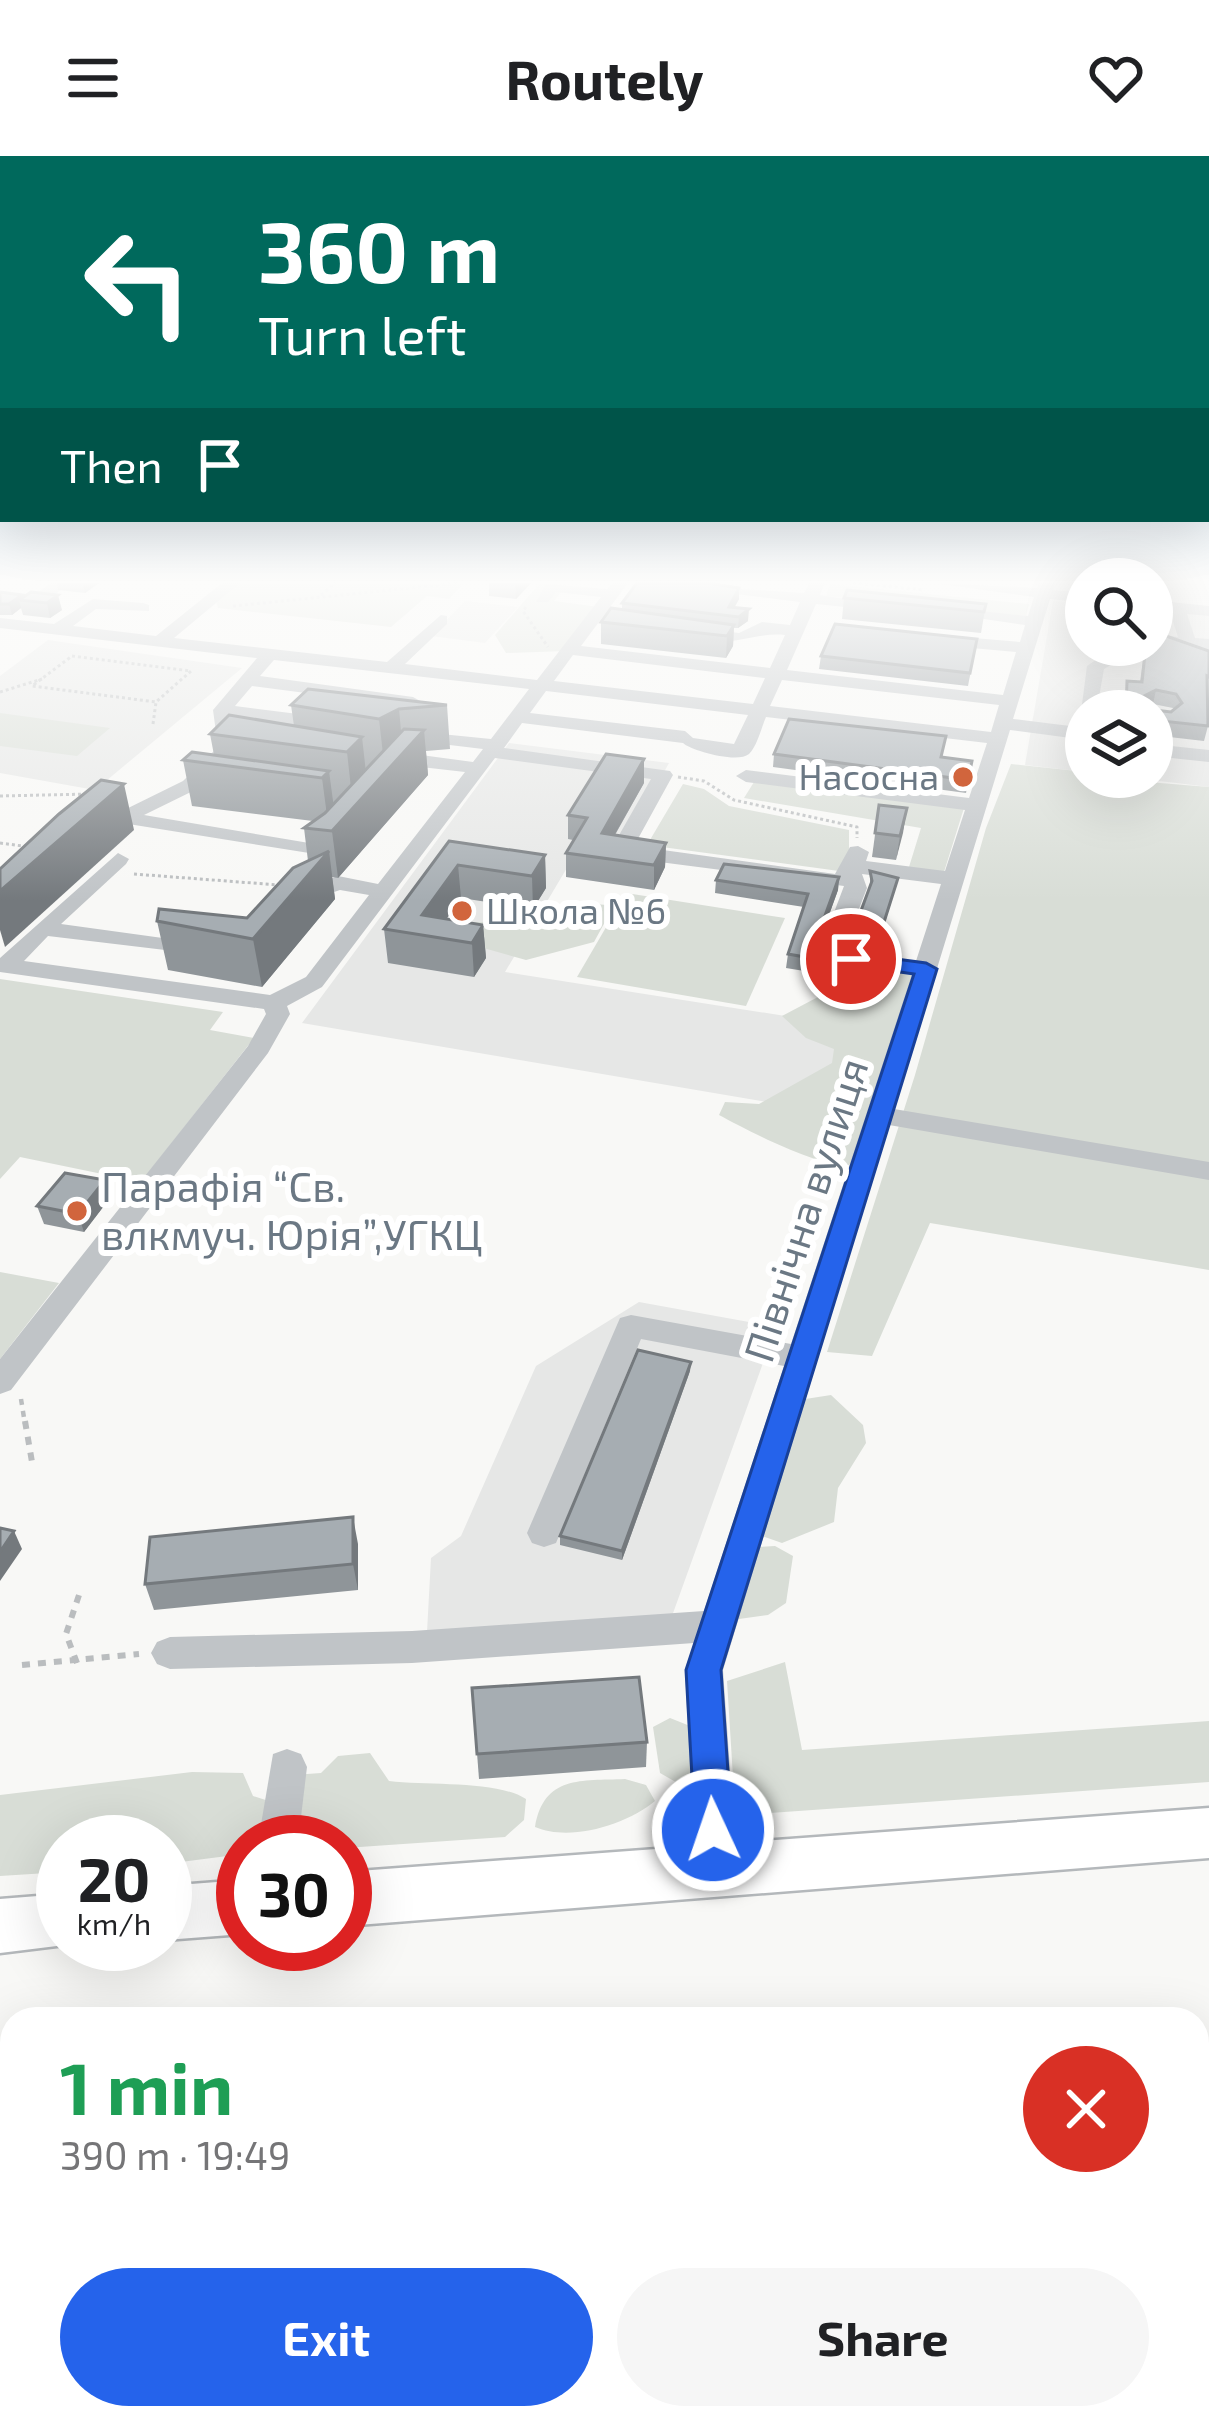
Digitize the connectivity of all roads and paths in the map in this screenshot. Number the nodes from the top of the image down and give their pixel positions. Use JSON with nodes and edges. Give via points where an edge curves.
{"nodes":[{"id":1,"x":55,"y":689,"type":"edge"},
{"id":2,"x":171,"y":689,"type":"edge"},
{"id":3,"x":239,"y":689,"type":"edge"},
{"id":4,"x":317,"y":689,"type":"edge"},
{"id":5,"x":541,"y":689,"type":"edge"},
{"id":6,"x":562,"y":689,"type":"edge"},
{"id":7,"x":772,"y":689,"type":"edge"},
{"id":8,"x":884,"y":689,"type":"edge"},
{"id":9,"x":1008,"y":689,"type":"edge"},
{"id":10,"x":156,"y":702,"type":"junction"},
{"id":11,"x":222,"y":710,"type":"junction"},
{"id":12,"x":762,"y":710,"type":"junction"},
{"id":13,"x":998,"y":715,"type":"junction"},
{"id":14,"x":519,"y":717,"type":"junction"},
{"id":15,"x":153,"y":724,"type":"dead end"},
{"id":16,"x":362,"y":728,"type":"edge"},
{"id":17,"x":1065,"y":729,"type":"edge"},
{"id":18,"x":385,"y":731,"type":"edge"},
{"id":19,"x":409,"y":734,"type":"junction"},
{"id":20,"x":228,"y":748,"type":"junction"},
{"id":21,"x":251,"y":752,"type":"edge"},
{"id":22,"x":1173,"y":752,"type":"edge"},
{"id":23,"x":488,"y":755,"type":"junction"},
{"id":24,"x":1209,"y":756,"type":"edge"},
{"id":25,"x":662,"y":775,"type":"junction"},
{"id":26,"x":746,"y":776,"type":"dead end"},
{"id":27,"x":370,"y":782,"type":"edge"},
{"id":28,"x":108,"y":792,"type":"edge"},
{"id":29,"x":0,"y":796,"type":"edge"},
{"id":30,"x":976,"y":806,"type":"junction"},
{"id":31,"x":345,"y":823,"type":"edge"},
{"id":32,"x":0,"y":843,"type":"edge"},
{"id":33,"x":34,"y":848,"type":"edge"},
{"id":34,"x":118,"y":859,"type":"joint"},
{"id":35,"x":854,"y":865,"type":"junction"},
{"id":36,"x":954,"y":879,"type":"junction"},
{"id":37,"x":279,"y":885,"type":"edge"},
{"id":38,"x":382,"y":891,"type":"junction"},
{"id":39,"x":274,"y":925,"type":"edge"},
{"id":40,"x":43,"y":928,"type":"junction"},
{"id":41,"x":224,"y":954,"type":"edge"},
{"id":42,"x":3,"y":965,"type":"edge"},
{"id":43,"x":926,"y":969,"type":"junction"},
{"id":44,"x":274,"y":1003,"type":"junction"},
{"id":45,"x":880,"y":1115,"type":"junction"},
{"id":46,"x":1209,"y":1171,"type":"edge"},
{"id":47,"x":803,"y":1358,"type":"junction"},
{"id":48,"x":7,"y":1373,"type":"edge"},
{"id":49,"x":32,"y":1462,"type":"dead end"},
{"id":50,"x":544,"y":1533,"type":"dead end"},
{"id":51,"x":81,"y":1589,"type":"dead end"},
{"id":52,"x":717,"y":1626,"type":"junction"},
{"id":53,"x":170,"y":1653,"type":"joint"},
{"id":54,"x":77,"y":1663,"type":"junction"},
{"id":55,"x":22,"y":1665,"type":"dead end"},
{"id":56,"x":287,"y":1767,"type":"dead end"},
{"id":57,"x":281,"y":1815,"type":"edge"},
{"id":58,"x":1209,"y":1833,"type":"edge"},
{"id":59,"x":716,"y":1870,"type":"junction"},
{"id":60,"x":372,"y":1897,"type":"edge"},
{"id":61,"x":36,"y":1923,"type":"edge"},
{"id":62,"x":0,"y":1926,"type":"edge"}],
"edges":[{"from":1,"to":10,"type":"path"},
{"from":2,"to":10,"type":"path"},
{"from":3,"to":11,"type":"street"},
{"from":4,"to":19,"type":"street","via":[[435,704]]},
{"from":5,"to":14,"type":"street"},
{"from":6,"to":12,"type":"street"},
{"from":7,"to":12,"type":"street"},
{"from":8,"to":13,"type":"street"},
{"from":9,"to":13,"type":"street","name":"Північна вулиця"},
{"from":10,"to":15,"type":"path"},
{"from":11,"to":16,"type":"street"},
{"from":11,"to":20,"type":"street"},
{"from":12,"to":13,"type":"street"},
{"from":12,"to":14,"type":"street","via":[[741,751]]},
{"from":13,"to":17,"type":"street"},
{"from":13,"to":30,"type":"street","name":"Північна вулиця"},
{"from":14,"to":23,"type":"street"},
{"from":18,"to":19,"type":"street"},
{"from":19,"to":23,"type":"street"},
{"from":20,"to":21,"type":"street"},
{"from":20,"to":31,"type":"street","via":[[201,787],[123,818],[320,851]]},
{"from":22,"to":24,"type":"street"},
{"from":23,"to":25,"type":"street"},
{"from":23,"to":27,"type":"street","via":[[400,764]]},
{"from":23,"to":38,"type":"street"},
{"from":25,"to":35,"type":"path","via":[[857,826]]},
{"from":25,"to":35,"type":"street","via":[[621,851],[836,881]]},
{"from":26,"to":30,"type":"street"},
{"from":28,"to":29,"type":"path"},
{"from":30,"to":36,"type":"street","name":"Північна вулиця"},
{"from":32,"to":33,"type":"path"},
{"from":34,"to":37,"type":"path","via":[[128,874]]},
{"from":34,"to":40,"type":"street"},
{"from":35,"to":36,"type":"street"},
{"from":35,"to":43,"type":"street","via":[[856,888],[833,947],[851,959]]},
{"from":36,"to":43,"type":"street","name":"Північна вулиця"},
{"from":38,"to":39,"type":"street","via":[[316,886]]},
{"from":38,"to":44,"type":"street","via":[[314,982]]},
{"from":40,"to":41,"type":"street"},
{"from":40,"to":42,"type":"street"},
{"from":42,"to":44,"type":"street"},
{"from":43,"to":45,"type":"street","name":"Північна вулиця"},
{"from":44,"to":48,"type":"street","via":[[278,1014],[260,1048]]},
{"from":45,"to":46,"type":"street"},
{"from":45,"to":47,"type":"street","name":"Північна вулиця"},
{"from":47,"to":50,"type":"street","via":[[631,1326]]},
{"from":47,"to":52,"type":"street","name":"Північна вулиця"},
{"from":48,"to":49,"type":"path"},
{"from":51,"to":54,"type":"path","via":[[66,1634]]},
{"from":52,"to":53,"type":"street"},
{"from":52,"to":59,"type":"street","name":"Північна вулиця","via":[[704,1670]]},
{"from":53,"to":54,"type":"path"},
{"from":54,"to":55,"type":"path"},
{"from":56,"to":57,"type":"street"},
{"from":58,"to":59,"type":"main road"},
{"from":59,"to":60,"type":"main road"},
{"from":61,"to":62,"type":"main road"}]}
